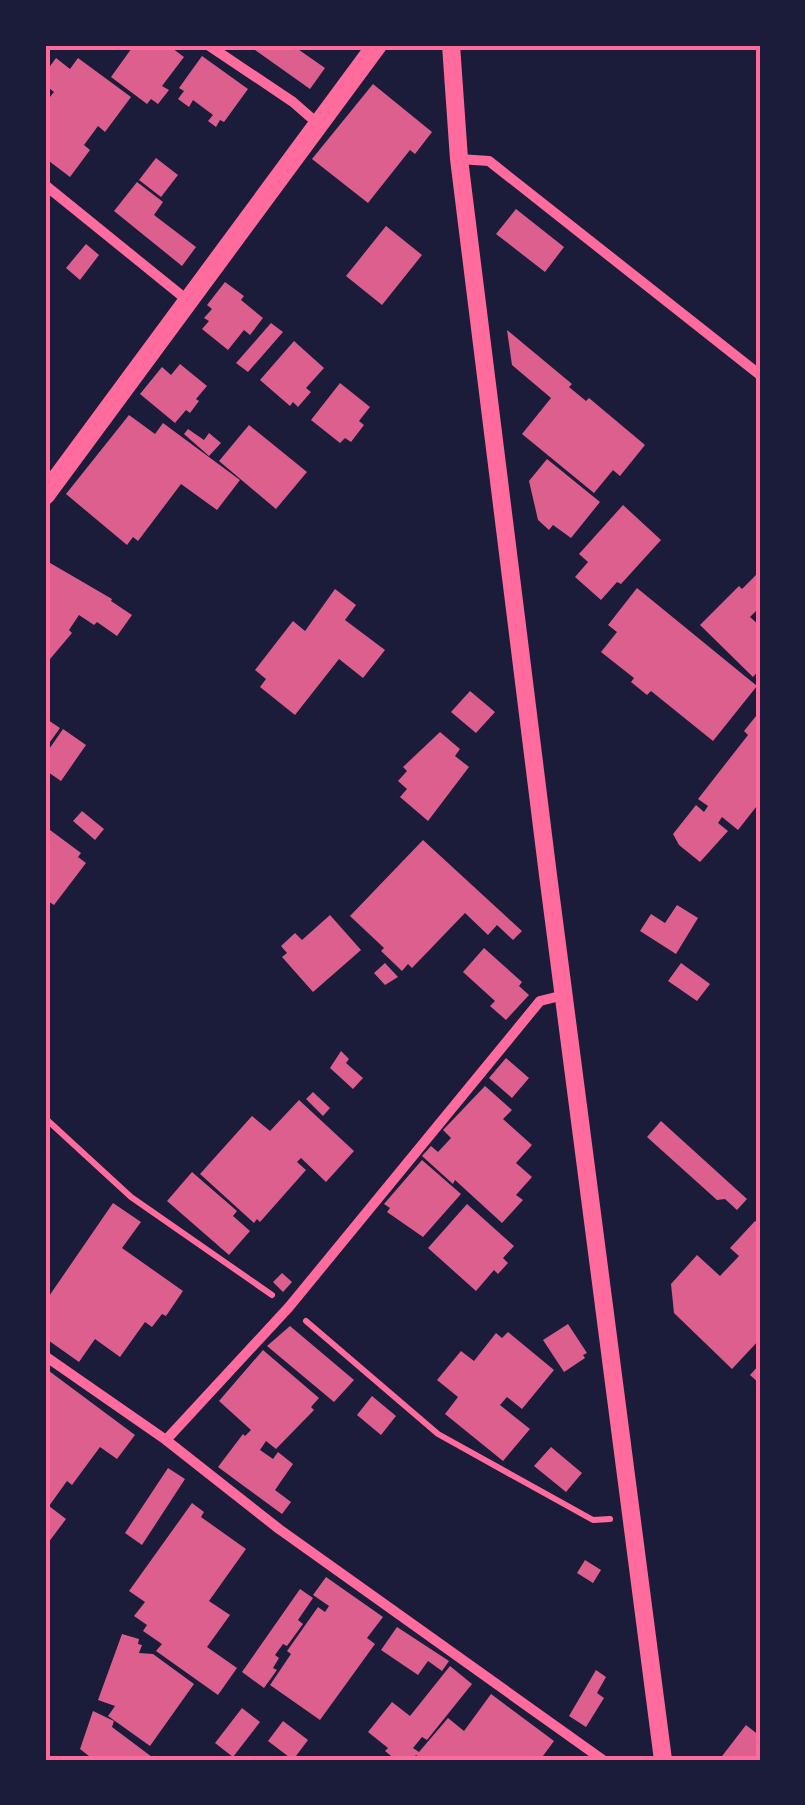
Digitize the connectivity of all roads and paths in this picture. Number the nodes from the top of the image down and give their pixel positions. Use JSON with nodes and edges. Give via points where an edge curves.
{"nodes":[{"id":1,"x":208,"y":45,"type":"edge"},
{"id":2,"x":376,"y":45,"type":"edge"},
{"id":3,"x":450,"y":45,"type":"edge"},
{"id":4,"x":317,"y":123,"type":"junction"},
{"id":5,"x":460,"y":158,"type":"junction"},
{"id":6,"x":45,"y":185,"type":"edge"},
{"id":7,"x":188,"y":300,"type":"junction"},
{"id":8,"x":760,"y":375,"type":"edge"},
{"id":9,"x":45,"y":495,"type":"edge"},
{"id":10,"x":564,"y":995,"type":"junction"},
{"id":11,"x":45,"y":1118,"type":"edge"},
{"id":12,"x":288,"y":1306,"type":"junction"},
{"id":13,"x":45,"y":1356,"type":"edge"},
{"id":14,"x":166,"y":1440,"type":"junction"},
{"id":15,"x":632,"y":1518,"type":"junction"},
{"id":16,"x":603,"y":1760,"type":"edge"},
{"id":17,"x":663,"y":1760,"type":"edge"}],
"edges":[{"from":1,"to":4,"type":"street"},
{"from":2,"to":4,"type":"main road"},
{"from":3,"to":5,"type":"street"},
{"from":4,"to":7,"type":"main road"},
{"from":5,"to":8,"type":"street","via":[[490,162]]},
{"from":5,"to":10,"type":"street"},
{"from":6,"to":7,"type":"street"},
{"from":7,"to":9,"type":"main road"},
{"from":10,"to":12,"type":"street","via":[[540,1000]]},
{"from":10,"to":15,"type":"street"},
{"from":11,"to":12,"type":"path","via":[[131,1197]]},
{"from":12,"to":14,"type":"street"},
{"from":12,"to":15,"type":"path","via":[[438,1434],[593,1520]]},
{"from":13,"to":14,"type":"street"},
{"from":14,"to":16,"type":"street"},
{"from":15,"to":17,"type":"street"}]}
